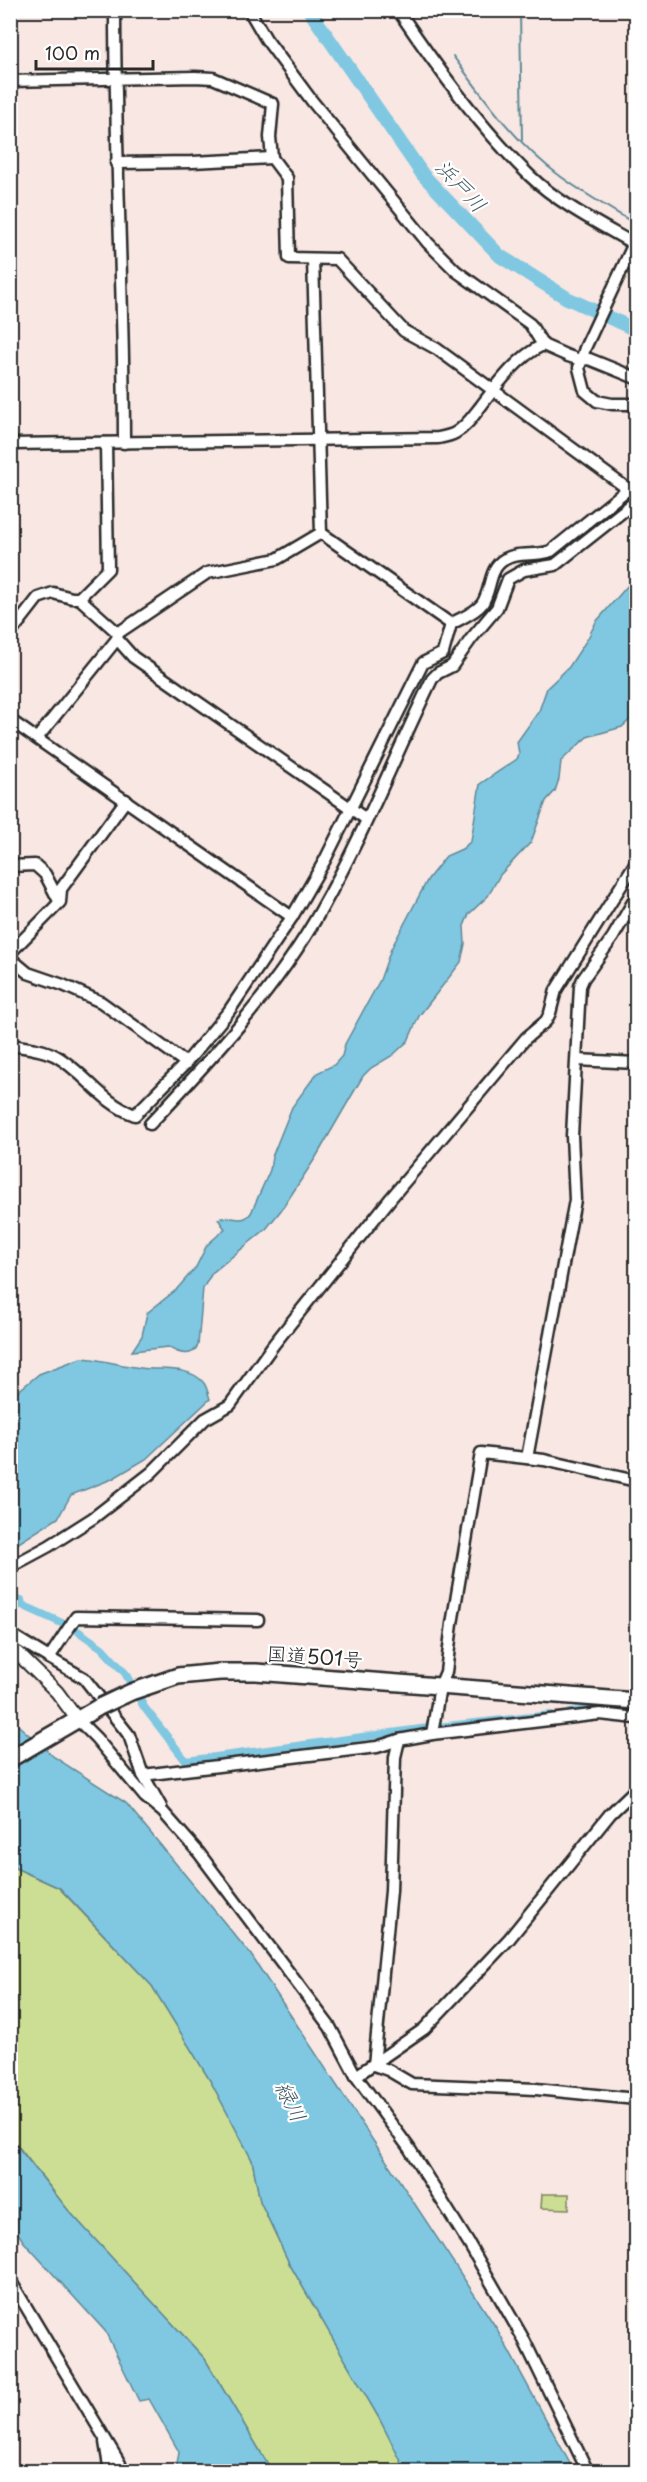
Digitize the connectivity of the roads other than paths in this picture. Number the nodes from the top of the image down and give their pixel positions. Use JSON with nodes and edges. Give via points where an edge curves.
{"nodes":[{"id":1,"x":115,"y":10,"type":"edge"},
{"id":2,"x":249,"y":10,"type":"edge"},
{"id":3,"x":398,"y":10,"type":"edge"},
{"id":4,"x":115,"y":79,"type":"junction"},
{"id":5,"x":10,"y":81,"type":"edge"},
{"id":6,"x":272,"y":158,"type":"junction"},
{"id":7,"x":116,"y":163,"type":"junction"},
{"id":8,"x":636,"y":242,"type":"edge"},
{"id":9,"x":313,"y":259,"type":"junction"},
{"id":10,"x":541,"y":342,"type":"junction"},
{"id":11,"x":580,"y":360,"type":"junction"},
{"id":12,"x":636,"y":378,"type":"edge"},
{"id":13,"x":493,"y":391,"type":"junction"},
{"id":14,"x":636,"y":404,"type":"edge"},
{"id":15,"x":317,"y":440,"type":"junction"},
{"id":16,"x":106,"y":443,"type":"junction"},
{"id":17,"x":124,"y":443,"type":"junction"},
{"id":18,"x":10,"y":444,"type":"edge"},
{"id":19,"x":632,"y":492,"type":"edge"},
{"id":20,"x":636,"y":501,"type":"edge"},
{"id":21,"x":321,"y":533,"type":"junction"},
{"id":22,"x":79,"y":598,"type":"junction"},
{"id":23,"x":451,"y":624,"type":"junction"},
{"id":24,"x":10,"y":634,"type":"edge"},
{"id":25,"x":117,"y":636,"type":"junction"},
{"id":26,"x":10,"y":720,"type":"edge"},
{"id":27,"x":38,"y":737,"type":"junction"},
{"id":28,"x":126,"y":800,"type":"junction"},
{"id":29,"x":351,"y":808,"type":"junction"},
{"id":30,"x":366,"y":819,"type":"junction"},
{"id":31,"x":636,"y":862,"type":"edge"},
{"id":32,"x":10,"y":866,"type":"edge"},
{"id":33,"x":636,"y":897,"type":"edge"},
{"id":34,"x":60,"y":902,"type":"junction"},
{"id":35,"x":292,"y":917,"type":"junction"},
{"id":36,"x":10,"y":954,"type":"edge"},
{"id":37,"x":10,"y":958,"type":"edge"},
{"id":38,"x":10,"y":1045,"type":"edge"},
{"id":39,"x":577,"y":1060,"type":"junction"},
{"id":40,"x":186,"y":1063,"type":"junction"},
{"id":41,"x":636,"y":1063,"type":"edge"},
{"id":42,"x":150,"y":1124,"type":"dead end"},
{"id":43,"x":527,"y":1458,"type":"junction"},
{"id":44,"x":636,"y":1481,"type":"edge"},
{"id":45,"x":10,"y":1567,"type":"edge"},
{"id":46,"x":258,"y":1620,"type":"dead end"},
{"id":47,"x":10,"y":1634,"type":"edge"},
{"id":48,"x":10,"y":1646,"type":"edge"},
{"id":49,"x":49,"y":1658,"type":"junction"},
{"id":50,"x":440,"y":1686,"type":"junction"},
{"id":51,"x":636,"y":1701,"type":"edge"},
{"id":52,"x":636,"y":1718,"type":"edge"},
{"id":53,"x":74,"y":1721,"type":"junction"},
{"id":54,"x":433,"y":1730,"type":"junction"},
{"id":55,"x":399,"y":1740,"type":"junction"},
{"id":56,"x":10,"y":1759,"type":"edge"},
{"id":57,"x":142,"y":1775,"type":"junction"},
{"id":58,"x":636,"y":1789,"type":"edge"},
{"id":59,"x":164,"y":1812,"type":"junction"},
{"id":60,"x":374,"y":2065,"type":"junction"},
{"id":61,"x":356,"y":2076,"type":"junction"},
{"id":62,"x":636,"y":2099,"type":"edge"},
{"id":63,"x":10,"y":2280,"type":"edge"},
{"id":64,"x":104,"y":2433,"type":"junction"},
{"id":65,"x":110,"y":2472,"type":"edge"},
{"id":66,"x":125,"y":2472,"type":"edge"},
{"id":67,"x":588,"y":2472,"type":"edge"}],
"edges":[{"from":1,"to":4,"type":"street"},
{"from":2,"to":10,"type":"street","via":[[266,39],[351,151],[428,243],[456,271],[530,324]]},
{"from":3,"to":8,"type":"street","via":[[421,45],[531,177],[581,213]]},
{"from":4,"to":5,"type":"street"},
{"from":4,"to":6,"type":"street","via":[[213,78],[273,104]]},
{"from":4,"to":7,"type":"street"},
{"from":6,"to":7,"type":"street"},
{"from":6,"to":9,"type":"street","via":[[287,177],[289,258]]},
{"from":7,"to":17,"type":"street"},
{"from":8,"to":11,"type":"street"},
{"from":9,"to":13,"type":"street","via":[[336,259],[404,331],[437,349]]},
{"from":9,"to":15,"type":"street"},
{"from":10,"to":11,"type":"street"},
{"from":10,"to":13,"type":"street"},
{"from":11,"to":12,"type":"street","via":[[589,359]]},
{"from":11,"to":14,"type":"street","via":[[581,383],[591,397],[604,403]]},
{"from":13,"to":15,"type":"street","via":[[454,435]]},
{"from":13,"to":19,"type":"street"},
{"from":15,"to":17,"type":"street"},
{"from":15,"to":21,"type":"street"},
{"from":16,"to":17,"type":"street"},
{"from":16,"to":18,"type":"street"},
{"from":16,"to":22,"type":"street","via":[[108,569]]},
{"from":19,"to":23,"type":"street","via":[[551,551],[513,556],[501,562],[481,605]]},
{"from":20,"to":30,"type":"street","via":[[555,565],[524,570],[508,579],[497,608],[452,666],[432,679]]},
{"from":21,"to":23,"type":"street"},
{"from":21,"to":25,"type":"street","via":[[277,559],[207,573]]},
{"from":22,"to":24,"type":"street","via":[[45,594]]},
{"from":22,"to":25,"type":"street"},
{"from":23,"to":29,"type":"street","via":[[443,653],[423,663]]},
{"from":25,"to":27,"type":"street"},
{"from":25,"to":29,"type":"street","via":[[133,657]]},
{"from":26,"to":27,"type":"street"},
{"from":27,"to":28,"type":"street"},
{"from":28,"to":34,"type":"street","via":[[61,889]]},
{"from":28,"to":35,"type":"street"},
{"from":29,"to":30,"type":"street"},
{"from":29,"to":35,"type":"street"},
{"from":30,"to":42,"type":"street","via":[[321,911],[284,966],[223,1046]]},
{"from":31,"to":45,"type":"street","via":[[556,990],[546,1021],[526,1038],[391,1198],[230,1405],[205,1419],[151,1473],[93,1518]]},
{"from":32,"to":34,"type":"street","via":[[35,865],[49,880]]},
{"from":33,"to":39,"type":"street","via":[[580,986]]},
{"from":34,"to":36,"type":"street"},
{"from":35,"to":40,"type":"street","via":[[229,1011]]},
{"from":37,"to":40,"type":"street","via":[[28,973],[101,1002]]},
{"from":38,"to":40,"type":"street","via":[[55,1055],[107,1101],[135,1114]]},
{"from":39,"to":41,"type":"street"},
{"from":39,"to":43,"type":"street","via":[[575,1200]]},
{"from":43,"to":44,"type":"street"},
{"from":43,"to":50,"type":"street","via":[[481,1453],[446,1672]]},
{"from":46,"to":49,"type":"street","via":[[76,1617]]},
{"from":47,"to":49,"type":"street"},
{"from":48,"to":53,"type":"main road","via":[[57,1692]]},
{"from":49,"to":57,"type":"street","via":[[84,1678],[129,1736]]},
{"from":50,"to":51,"type":"highway","name":"国道501号"},
{"from":50,"to":53,"type":"highway","name":"国道501号","bridge":true,"via":[[256,1672],[178,1676],[131,1692]]},
{"from":50,"to":54,"type":"street"},
{"from":52,"to":54,"type":"street","via":[[608,1713]]},
{"from":53,"to":56,"type":"highway","name":"国道501号"},
{"from":53,"to":59,"type":"street","via":[[96,1738],[146,1797]]},
{"from":54,"to":55,"type":"street"},
{"from":55,"to":57,"type":"street","via":[[377,1748]]},
{"from":55,"to":60,"type":"street","via":[[391,1891]]},
{"from":57,"to":59,"type":"street"},
{"from":58,"to":60,"type":"street","via":[[610,1814],[509,1939],[447,2005],[424,2029]]},
{"from":59,"to":61,"type":"street","via":[[298,1983],[330,2027]]},
{"from":60,"to":61,"type":"street"},
{"from":60,"to":62,"type":"street","via":[[412,2084],[536,2089]]},
{"from":61,"to":67,"type":"street","via":[[409,2148],[469,2244],[523,2338]]},
{"from":63,"to":64,"type":"street"},
{"from":64,"to":65,"type":"street"},
{"from":64,"to":66,"type":"street"}]}
